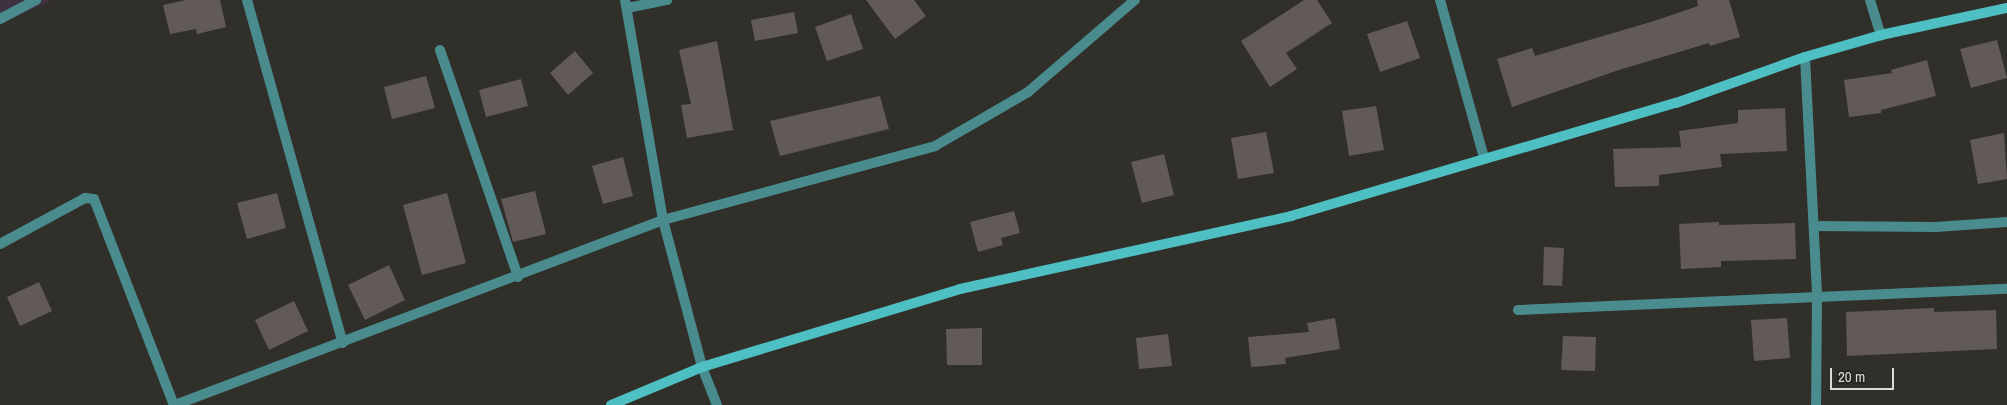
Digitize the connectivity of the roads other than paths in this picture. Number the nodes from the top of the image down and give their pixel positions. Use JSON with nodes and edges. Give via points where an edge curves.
{"nodes":[{"id":1,"x":36,"y":0,"type":"edge"},
{"id":2,"x":247,"y":0,"type":"edge"},
{"id":3,"x":667,"y":0,"type":"edge"},
{"id":4,"x":1135,"y":0,"type":"edge"},
{"id":5,"x":1440,"y":0,"type":"edge"},
{"id":6,"x":1870,"y":0,"type":"edge"},
{"id":7,"x":626,"y":4,"type":"edge"},
{"id":8,"x":2007,"y":8,"type":"edge"},
{"id":9,"x":0,"y":18,"type":"edge"},
{"id":10,"x":1882,"y":35,"type":"junction"},
{"id":11,"x":440,"y":50,"type":"dead end"},
{"id":12,"x":1805,"y":57,"type":"junction"},
{"id":13,"x":1484,"y":158,"type":"junction"},
{"id":14,"x":663,"y":220,"type":"junction"},
{"id":15,"x":2007,"y":222,"type":"edge"},
{"id":16,"x":1814,"y":226,"type":"junction"},
{"id":17,"x":0,"y":244,"type":"edge"},
{"id":18,"x":518,"y":277,"type":"junction"},
{"id":19,"x":2007,"y":289,"type":"edge"},
{"id":20,"x":1817,"y":298,"type":"junction"},
{"id":21,"x":1518,"y":310,"type":"dead end"},
{"id":22,"x":343,"y":342,"type":"junction"},
{"id":23,"x":702,"y":367,"type":"junction"},
{"id":24,"x":174,"y":405,"type":"edge"},
{"id":25,"x":611,"y":405,"type":"edge"},
{"id":26,"x":717,"y":405,"type":"edge"},
{"id":27,"x":1816,"y":405,"type":"edge"}],
"edges":[{"from":1,"to":9,"type":"street"},
{"from":2,"to":22,"type":"street"},
{"from":3,"to":7,"type":"street"},
{"from":4,"to":14,"type":"street","via":[[1028,92],[935,146]]},
{"from":5,"to":13,"type":"street"},
{"from":6,"to":10,"type":"street"},
{"from":7,"to":14,"type":"street"},
{"from":8,"to":10,"type":"street"},
{"from":10,"to":12,"type":"street"},
{"from":11,"to":18,"type":"street"},
{"from":12,"to":13,"type":"street","via":[[1676,103]]},
{"from":12,"to":16,"type":"street"},
{"from":13,"to":23,"type":"street","via":[[1291,216],[960,288]]},
{"from":14,"to":18,"type":"street"},
{"from":14,"to":23,"type":"street"},
{"from":15,"to":16,"type":"street","via":[[1936,227]]},
{"from":16,"to":20,"type":"street"},
{"from":17,"to":24,"type":"street","via":[[85,198],[94,199]]},
{"from":18,"to":22,"type":"street"},
{"from":19,"to":20,"type":"street"},
{"from":20,"to":21,"type":"street"},
{"from":20,"to":27,"type":"street"},
{"from":22,"to":24,"type":"street"},
{"from":23,"to":25,"type":"street"},
{"from":23,"to":26,"type":"street"}]}
